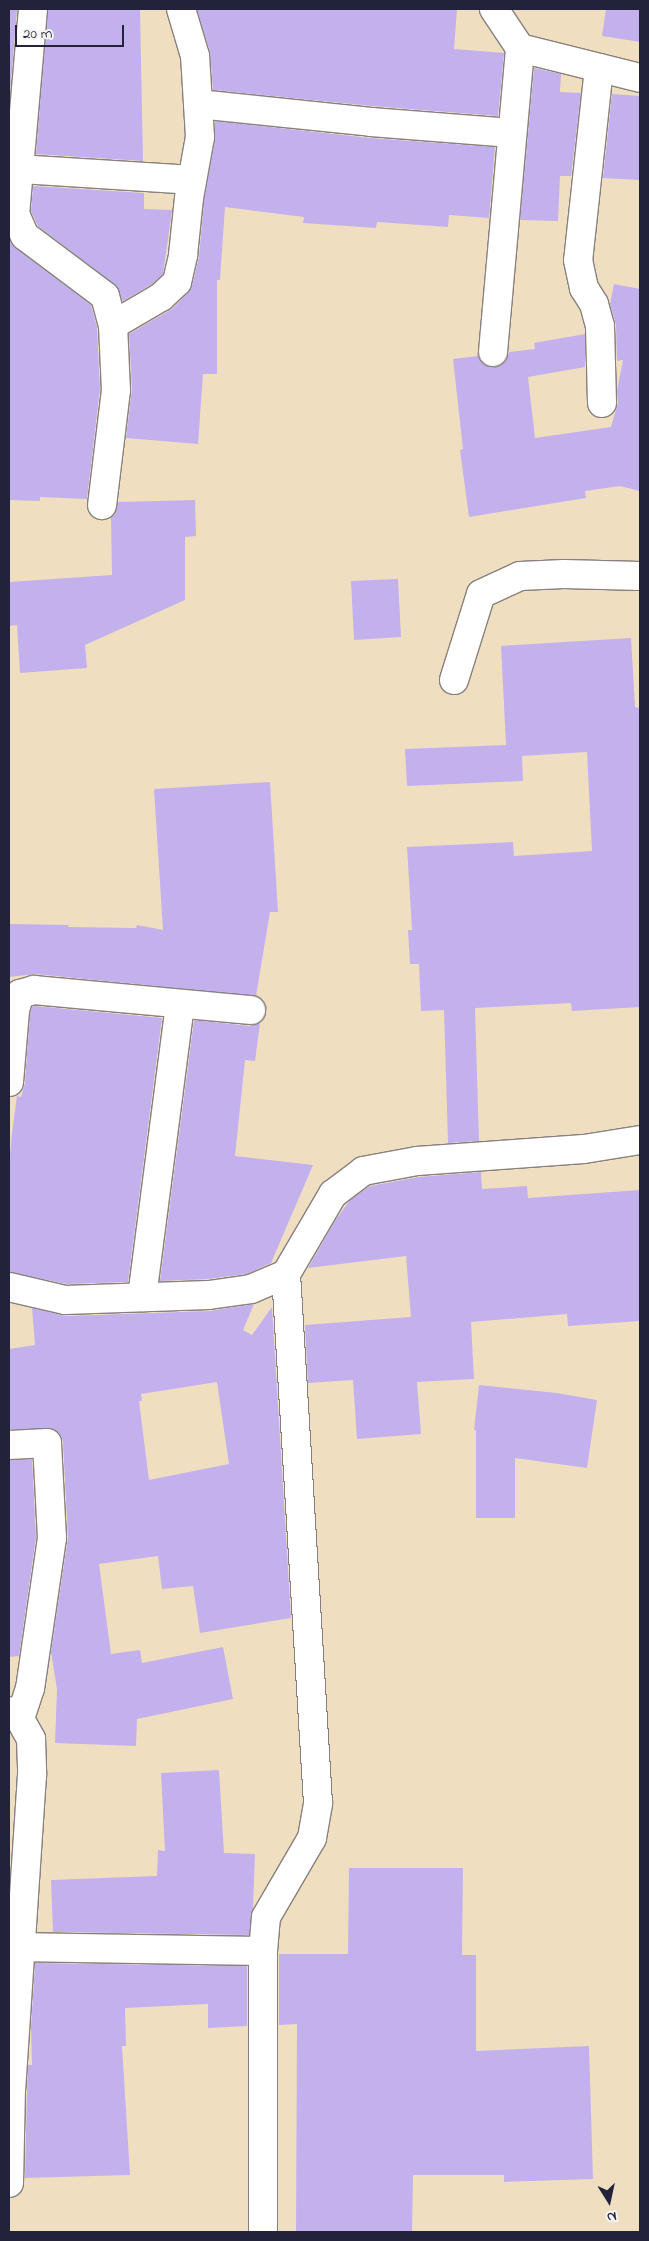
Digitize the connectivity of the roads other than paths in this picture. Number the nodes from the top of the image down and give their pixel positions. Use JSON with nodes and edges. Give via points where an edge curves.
{"nodes":[{"id":1,"x":33,"y":9,"type":"edge"},
{"id":2,"x":181,"y":9,"type":"edge"},
{"id":3,"x":494,"y":9,"type":"edge"},
{"id":4,"x":520,"y":48,"type":"junction"},
{"id":5,"x":599,"y":68,"type":"junction"},
{"id":6,"x":640,"y":78,"type":"edge"},
{"id":7,"x":198,"y":104,"type":"junction"},
{"id":8,"x":18,"y":106,"type":"edge"},
{"id":9,"x":512,"y":133,"type":"junction"},
{"id":10,"x":19,"y":170,"type":"junction"},
{"id":11,"x":192,"y":180,"type":"junction"},
{"id":12,"x":113,"y":325,"type":"junction"},
{"id":13,"x":493,"y":352,"type":"dead end"},
{"id":14,"x":602,"y":403,"type":"dead end"},
{"id":15,"x":102,"y":505,"type":"dead end"},
{"id":16,"x":640,"y":576,"type":"edge"},
{"id":17,"x":454,"y":680,"type":"dead end"},
{"id":18,"x":15,"y":993,"type":"edge"},
{"id":19,"x":180,"y":1004,"type":"junction"},
{"id":20,"x":251,"y":1010,"type":"dead end"},
{"id":21,"x":9,"y":1082,"type":"edge"},
{"id":22,"x":640,"y":1140,"type":"edge"},
{"id":23,"x":286,"y":1274,"type":"junction"},
{"id":24,"x":9,"y":1287,"type":"edge"},
{"id":25,"x":142,"y":1297,"type":"junction"},
{"id":26,"x":9,"y":1445,"type":"edge"},
{"id":27,"x":15,"y":1715,"type":"edge"},
{"id":28,"x":15,"y":1947,"type":"edge"},
{"id":29,"x":263,"y":1951,"type":"junction"},
{"id":30,"x":9,"y":2183,"type":"edge"},
{"id":31,"x":263,"y":2232,"type":"edge"}],
"edges":[{"from":1,"to":8,"type":"street"},
{"from":2,"to":7,"type":"street","via":[[195,56]]},
{"from":3,"to":4,"type":"street"},
{"from":4,"to":5,"type":"street"},
{"from":4,"to":9,"type":"street"},
{"from":5,"to":6,"type":"street"},
{"from":5,"to":14,"type":"street","via":[[578,260],[584,288],[594,304],[600,326]]},
{"from":7,"to":9,"type":"street"},
{"from":7,"to":11,"type":"street","via":[[200,137]]},
{"from":8,"to":10,"type":"street"},
{"from":9,"to":13,"type":"street"},
{"from":10,"to":11,"type":"street"},
{"from":10,"to":12,"type":"street","via":[[15,214],[25,236],[105,296]]},
{"from":11,"to":12,"type":"street","via":[[177,282],[161,297]]},
{"from":12,"to":15,"type":"street","via":[[116,390]]},
{"from":16,"to":17,"type":"street","via":[[520,576],[482,594]]},
{"from":18,"to":19,"type":"street","via":[[34,990]]},
{"from":18,"to":21,"type":"street"},
{"from":19,"to":20,"type":"street"},
{"from":19,"to":25,"type":"street"},
{"from":22,"to":23,"type":"street","via":[[584,1149],[417,1161],[363,1171],[333,1194]]},
{"from":23,"to":25,"type":"street","via":[[252,1289],[209,1295]]},
{"from":23,"to":29,"type":"street","via":[[318,1803],[312,1838],[266,1917]]},
{"from":24,"to":25,"type":"street","via":[[65,1300]]},
{"from":26,"to":27,"type":"street","via":[[47,1443],[52,1538],[30,1688]]},
{"from":27,"to":28,"type":"street","via":[[31,1739],[32,1775]]},
{"from":28,"to":29,"type":"street"},
{"from":28,"to":30,"type":"street"},
{"from":29,"to":31,"type":"street"}]}
